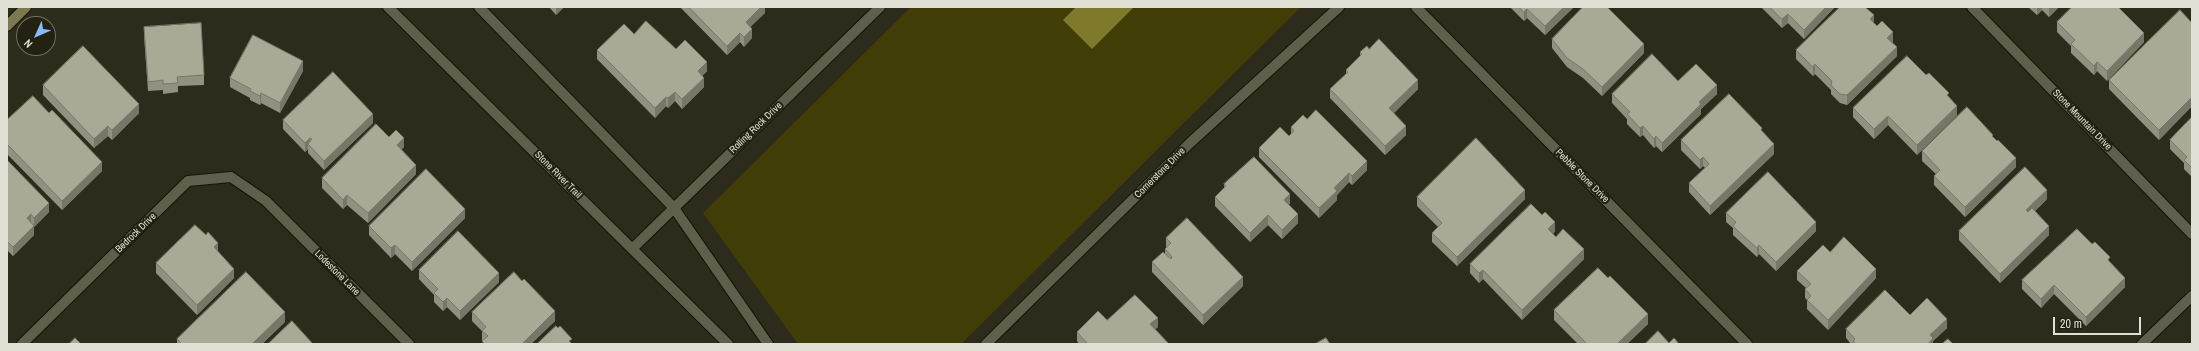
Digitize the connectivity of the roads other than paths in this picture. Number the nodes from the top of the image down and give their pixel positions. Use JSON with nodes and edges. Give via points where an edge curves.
{"nodes":[{"id":1,"x":26,"y":7,"type":"edge"},
{"id":2,"x":388,"y":7,"type":"edge"},
{"id":3,"x":480,"y":7,"type":"edge"},
{"id":4,"x":880,"y":7,"type":"edge"},
{"id":5,"x":1339,"y":7,"type":"edge"},
{"id":6,"x":1416,"y":7,"type":"edge"},
{"id":7,"x":1972,"y":7,"type":"edge"},
{"id":8,"x":7,"y":26,"type":"edge"},
{"id":9,"x":266,"y":201,"type":"joint"},
{"id":10,"x":674,"y":208,"type":"junction"},
{"id":11,"x":2192,"y":234,"type":"edge"},
{"id":12,"x":632,"y":249,"type":"junction"},
{"id":13,"x":2192,"y":296,"type":"edge"},
{"id":14,"x":22,"y":344,"type":"edge"},
{"id":15,"x":409,"y":344,"type":"edge"},
{"id":16,"x":728,"y":344,"type":"edge"},
{"id":17,"x":768,"y":344,"type":"edge"},
{"id":18,"x":986,"y":344,"type":"edge"},
{"id":19,"x":1748,"y":344,"type":"edge"},
{"id":20,"x":2142,"y":344,"type":"edge"}],
"edges":[{"from":1,"to":8,"type":"main road"},
{"from":2,"to":12,"type":"street","name":"Stone River Trail"},
{"from":3,"to":10,"type":"street"},
{"from":4,"to":10,"type":"street","name":"Rolling Rock Drive"},
{"from":5,"to":18,"type":"street","name":"Cornerstone Drive","via":[[1191,142]]},
{"from":6,"to":19,"type":"street","name":"Pebble Stone Drive"},
{"from":7,"to":11,"type":"street","name":"Stone Mountain Drive"},
{"from":9,"to":14,"type":"street","name":"Bedrock Drive","via":[[231,178],[188,181]]},
{"from":9,"to":15,"type":"street","name":"Lodestone Lane"},
{"from":10,"to":12,"type":"street","name":"Rolling Rock Drive"},
{"from":10,"to":17,"type":"street"},
{"from":12,"to":16,"type":"street","name":"Stone River Trail"},
{"from":13,"to":20,"type":"street"}]}
